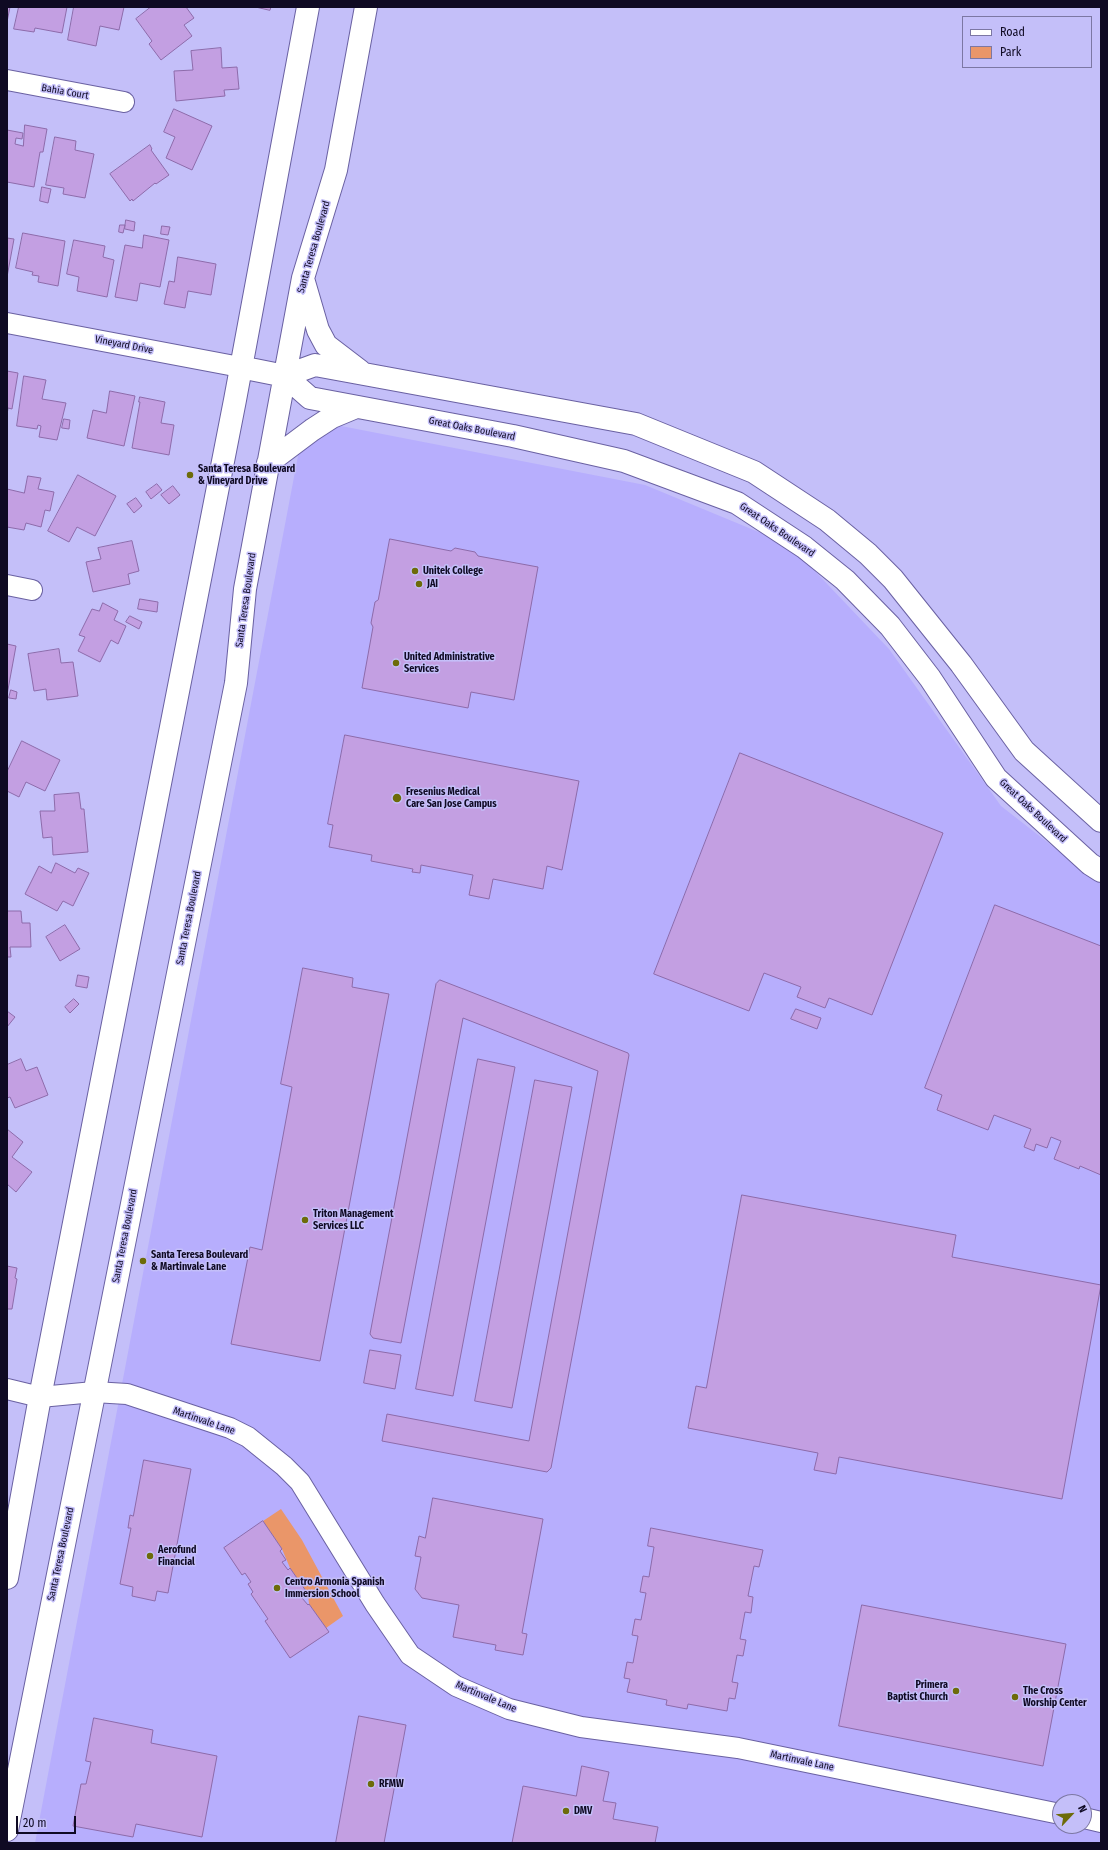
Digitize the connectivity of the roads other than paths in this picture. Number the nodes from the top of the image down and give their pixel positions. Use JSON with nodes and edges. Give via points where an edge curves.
{"nodes":[{"id":1,"x":308,"y":7,"type":"edge"},
{"id":2,"x":366,"y":7,"type":"edge"},
{"id":3,"x":7,"y":80,"type":"edge"},
{"id":4,"x":124,"y":102,"type":"dead end"},
{"id":5,"x":303,"y":278,"type":"junction"},
{"id":6,"x":7,"y":323,"type":"edge"},
{"id":7,"x":240,"y":367,"type":"junction"},
{"id":8,"x":364,"y":374,"type":"junction"},
{"id":9,"x":285,"y":376,"type":"junction"},
{"id":10,"x":356,"y":407,"type":"junction"},
{"id":11,"x":268,"y":463,"type":"junction"},
{"id":12,"x":7,"y":585,"type":"edge"},
{"id":13,"x":32,"y":590,"type":"dead end"},
{"id":14,"x":1101,"y":821,"type":"edge"},
{"id":15,"x":1101,"y":871,"type":"edge"},
{"id":16,"x":7,"y":1390,"type":"edge"},
{"id":17,"x":94,"y":1392,"type":"junction"},
{"id":18,"x":40,"y":1397,"type":"junction"},
{"id":19,"x":7,"y":1578,"type":"edge"},
{"id":20,"x":1052,"y":1812,"type":"edge"},
{"id":21,"x":7,"y":1830,"type":"edge"}],
"edges":[{"from":1,"to":7,"type":"main road"},
{"from":2,"to":5,"type":"main road","name":"Santa Teresa Boulevard","via":[[336,170]]},
{"from":3,"to":4,"type":"street","name":"Bahia Court"},
{"from":5,"to":8,"type":"main road","via":[[318,330],[326,345]]},
{"from":5,"to":9,"type":"main road","name":"Santa Teresa Boulevard"},
{"from":6,"to":7,"type":"street","name":"Vineyard Drive"},
{"from":7,"to":9,"type":"main road"},
{"from":7,"to":18,"type":"main road"},
{"from":8,"to":9,"type":"main road","via":[[315,365]]},
{"from":8,"to":14,"type":"main road","via":[[636,424],[754,472],[827,520],[893,579],[1024,751]]},
{"from":9,"to":10,"type":"main road","name":"Great Oaks Boulevard","via":[[310,398]]},
{"from":9,"to":11,"type":"main road","name":"Santa Teresa Boulevard"},
{"from":10,"to":11,"type":"main road","via":[[332,417]]},
{"from":10,"to":15,"type":"main road","name":"Great Oaks Boulevard","via":[[513,436],[624,461],[737,503],[804,547],[845,580],[890,626],[926,672],[996,778],[1090,864]]},
{"from":11,"to":17,"type":"main road","name":"Santa Teresa Boulevard","via":[[246,589],[236,683]]},
{"from":12,"to":13,"type":"street"},
{"from":16,"to":18,"type":"street","name":"Martinvale Lane"},
{"from":17,"to":18,"type":"street","name":"Martinvale Lane"},
{"from":17,"to":20,"type":"street","name":"Martinvale Lane","via":[[127,1394],[230,1428],[248,1437],[284,1466],[300,1482],[375,1604],[410,1654],[456,1686],[509,1709],[582,1727],[738,1748]]},
{"from":17,"to":21,"type":"main road","name":"Santa Teresa Boulevard"},
{"from":18,"to":19,"type":"main road"}]}
